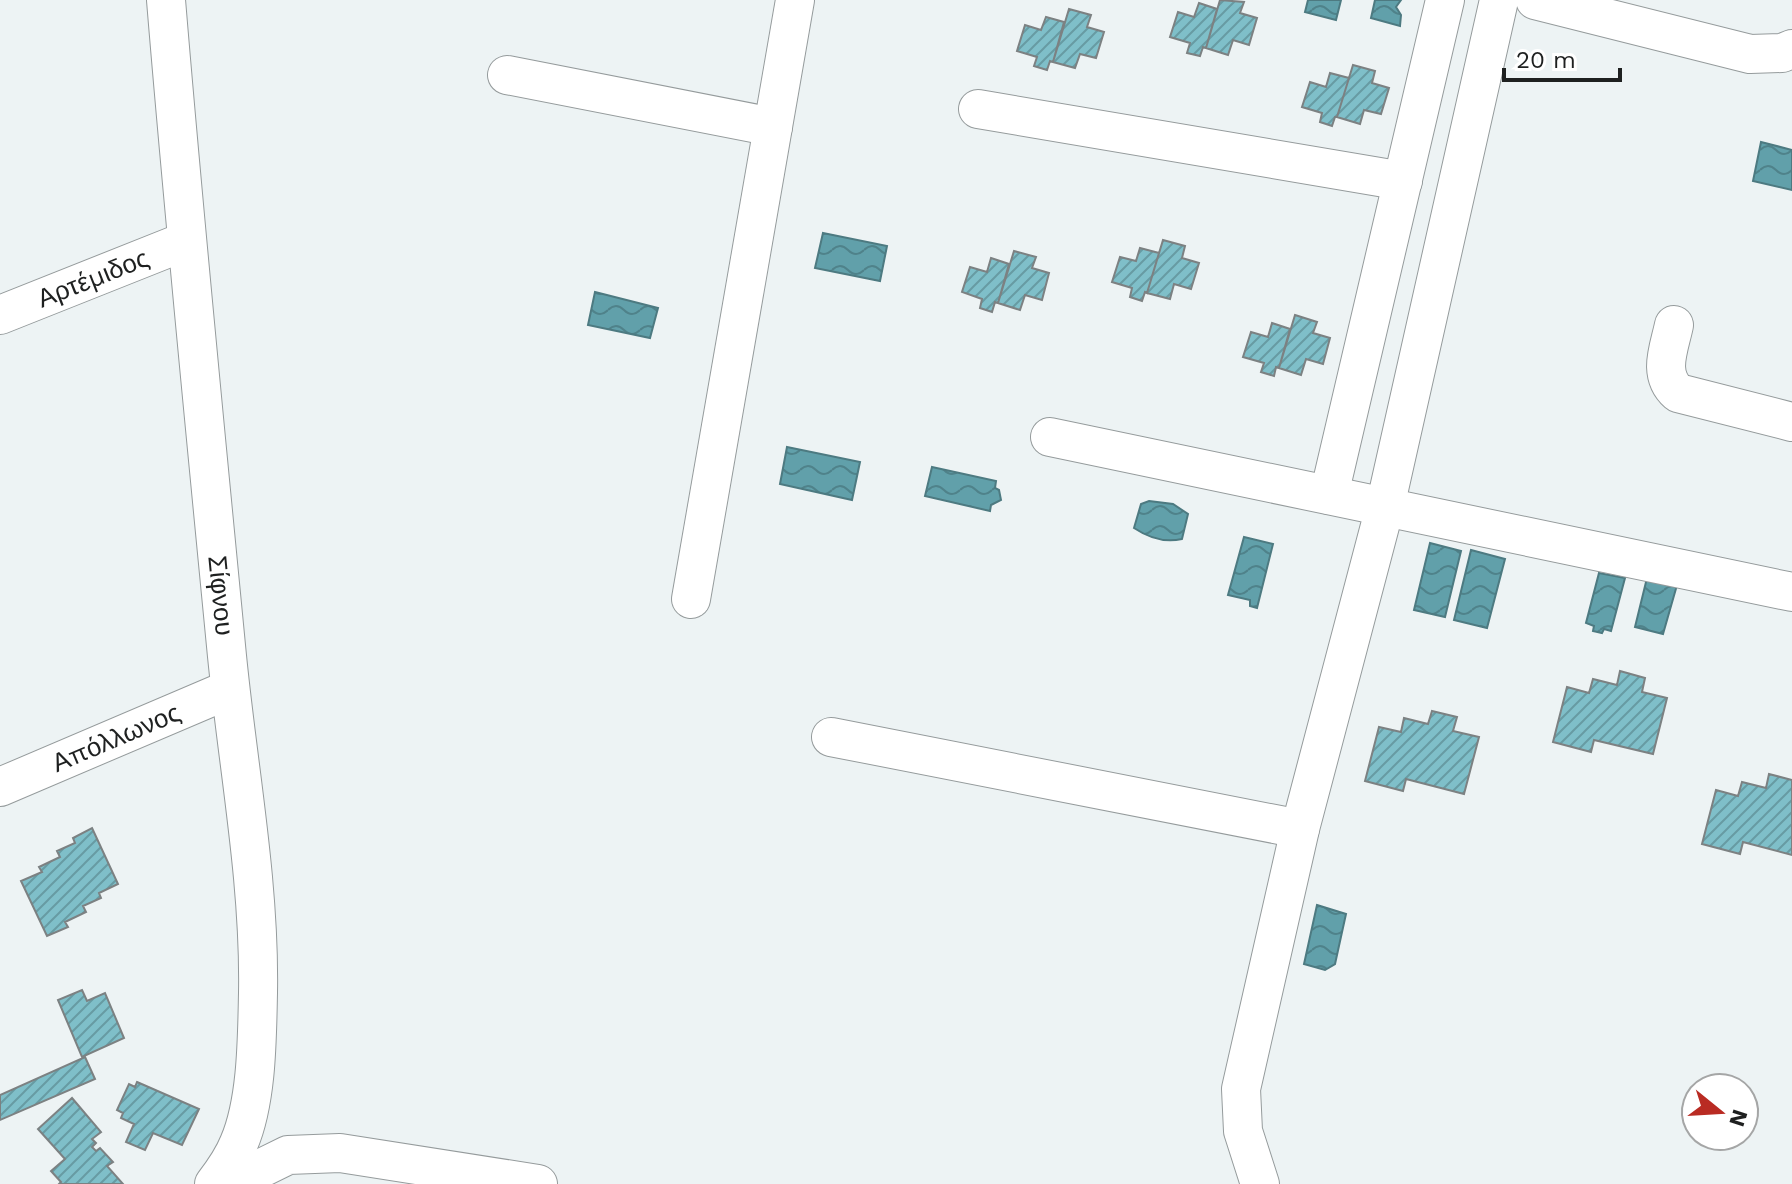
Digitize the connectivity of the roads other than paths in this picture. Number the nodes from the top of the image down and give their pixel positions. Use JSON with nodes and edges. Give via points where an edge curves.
{"nodes":[{"id":1,"x":166,"y":0,"type":"edge"},
{"id":2,"x":795,"y":0,"type":"edge"},
{"id":3,"x":1445,"y":0,"type":"edge"},
{"id":4,"x":1499,"y":0,"type":"edge"},
{"id":5,"x":1535,"y":0,"type":"edge"},
{"id":6,"x":1792,"y":49,"type":"edge"},
{"id":7,"x":507,"y":75,"type":"dead end"},
{"id":8,"x":978,"y":109,"type":"dead end"},
{"id":9,"x":773,"y":127,"type":"junction"},
{"id":10,"x":1403,"y":181,"type":"junction"},
{"id":11,"x":186,"y":241,"type":"junction"},
{"id":12,"x":0,"y":315,"type":"edge"},
{"id":13,"x":1674,"y":325,"type":"dead end"},
{"id":14,"x":1792,"y":422,"type":"edge"},
{"id":15,"x":1050,"y":437,"type":"dead end"},
{"id":16,"x":1329,"y":495,"type":"junction"},
{"id":17,"x":1385,"y":507,"type":"junction"},
{"id":18,"x":1792,"y":592,"type":"edge"},
{"id":19,"x":691,"y":599,"type":"dead end"},
{"id":20,"x":230,"y":689,"type":"junction"},
{"id":21,"x":831,"y":737,"type":"dead end"},
{"id":22,"x":0,"y":787,"type":"edge"},
{"id":23,"x":1300,"y":829,"type":"junction"},
{"id":24,"x":214,"y":1184,"type":"edge"},
{"id":25,"x":229,"y":1184,"type":"edge"},
{"id":26,"x":538,"y":1184,"type":"edge"},
{"id":27,"x":1260,"y":1184,"type":"edge"}],
"edges":[{"from":1,"to":11,"type":"street","name":"Σίφνου"},
{"from":2,"to":9,"type":"street"},
{"from":3,"to":10,"type":"street"},
{"from":4,"to":17,"type":"street"},
{"from":5,"to":6,"type":"street","via":[[1750,54]]},
{"from":7,"to":9,"type":"street"},
{"from":8,"to":10,"type":"street"},
{"from":9,"to":19,"type":"street"},
{"from":10,"to":16,"type":"street"},
{"from":11,"to":12,"type":"street","name":"Αρτέμιδος"},
{"from":11,"to":20,"type":"street","name":"Σίφνου"},
{"from":13,"to":14,"type":"street","via":[[1665,369],[1668,385],[1678,393]]},
{"from":15,"to":16,"type":"street"},
{"from":16,"to":17,"type":"street"},
{"from":17,"to":18,"type":"street"},
{"from":17,"to":23,"type":"street"},
{"from":20,"to":22,"type":"street","name":"Απόλλωνος"},
{"from":20,"to":24,"type":"street","name":"Σίφνου","via":[[253,881],[258,990],[248,1109],[240,1142]]},
{"from":21,"to":23,"type":"street"},
{"from":23,"to":27,"type":"street","via":[[1241,1089],[1243,1131]]},
{"from":25,"to":26,"type":"street","via":[[288,1155],[340,1153]]}]}
